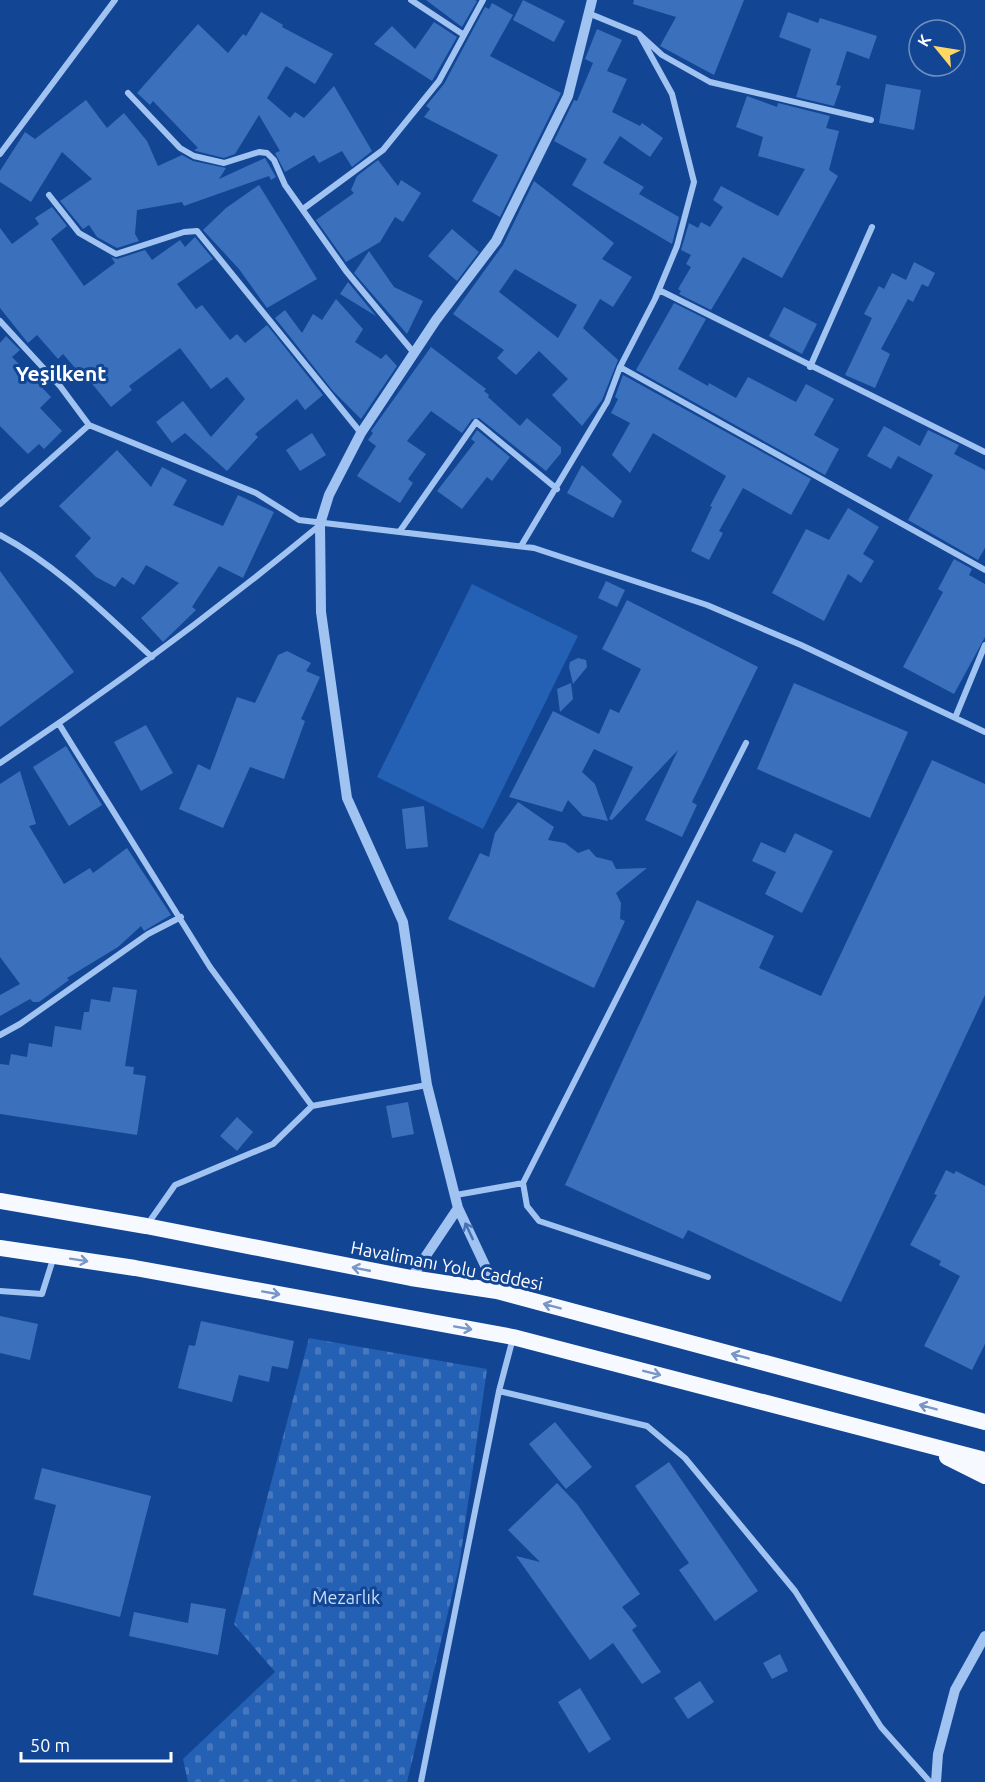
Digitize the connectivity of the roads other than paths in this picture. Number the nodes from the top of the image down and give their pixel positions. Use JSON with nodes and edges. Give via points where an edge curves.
{"nodes":[{"id":1,"x":115,"y":0,"type":"edge"},
{"id":2,"x":411,"y":0,"type":"edge"},
{"id":3,"x":483,"y":0,"type":"edge"},
{"id":4,"x":592,"y":0,"type":"edge"},
{"id":5,"x":588,"y":13,"type":"junction"},
{"id":6,"x":639,"y":34,"type":"junction"},
{"id":7,"x":464,"y":35,"type":"junction"},
{"id":8,"x":128,"y":93,"type":"dead end"},
{"id":9,"x":871,"y":120,"type":"dead end"},
{"id":10,"x":0,"y":154,"type":"edge"},
{"id":11,"x":49,"y":195,"type":"dead end"},
{"id":12,"x":303,"y":209,"type":"junction"},
{"id":13,"x":872,"y":227,"type":"dead end"},
{"id":14,"x":659,"y":290,"type":"junction"},
{"id":15,"x":0,"y":321,"type":"edge"},
{"id":16,"x":414,"y":353,"type":"junction"},
{"id":17,"x":620,"y":367,"type":"junction"},
{"id":18,"x":810,"y":367,"type":"junction"},
{"id":19,"x":89,"y":426,"type":"junction"},
{"id":20,"x":361,"y":433,"type":"junction"},
{"id":21,"x":985,"y":452,"type":"edge"},
{"id":22,"x":557,"y":489,"type":"junction"},
{"id":23,"x":0,"y":504,"type":"edge"},
{"id":24,"x":320,"y":524,"type":"junction"},
{"id":25,"x":400,"y":531,"type":"junction"},
{"id":26,"x":0,"y":535,"type":"edge"},
{"id":27,"x":521,"y":546,"type":"junction"},
{"id":28,"x":985,"y":570,"type":"edge"},
{"id":29,"x":985,"y":645,"type":"edge"},
{"id":30,"x":152,"y":657,"type":"junction"},
{"id":31,"x":955,"y":718,"type":"junction"},
{"id":32,"x":59,"y":724,"type":"junction"},
{"id":33,"x":985,"y":732,"type":"edge"},
{"id":34,"x":746,"y":743,"type":"dead end"},
{"id":35,"x":0,"y":764,"type":"edge"},
{"id":36,"x":181,"y":917,"type":"junction"},
{"id":37,"x":0,"y":1035,"type":"edge"},
{"id":38,"x":427,"y":1085,"type":"junction"},
{"id":39,"x":312,"y":1106,"type":"junction"},
{"id":40,"x":523,"y":1183,"type":"junction"},
{"id":41,"x":456,"y":1195,"type":"junction"},
{"id":42,"x":0,"y":1201,"type":"edge"},
{"id":43,"x":458,"y":1208,"type":"junction"},
{"id":44,"x":146,"y":1226,"type":"junction"},
{"id":45,"x":0,"y":1248,"type":"edge"},
{"id":46,"x":54,"y":1256,"type":"junction"},
{"id":47,"x":708,"y":1277,"type":"dead end"},
{"id":48,"x":411,"y":1278,"type":"junction"},
{"id":49,"x":0,"y":1291,"type":"edge"},
{"id":50,"x":497,"y":1291,"type":"junction"},
{"id":51,"x":513,"y":1337,"type":"junction"},
{"id":52,"x":499,"y":1391,"type":"junction"},
{"id":53,"x":985,"y":1422,"type":"edge"},
{"id":54,"x":911,"y":1440,"type":"junction"},
{"id":55,"x":985,"y":1460,"type":"edge"},
{"id":56,"x":985,"y":1476,"type":"edge"},
{"id":57,"x":985,"y":1636,"type":"edge"},
{"id":58,"x":421,"y":1782,"type":"edge"},
{"id":59,"x":930,"y":1782,"type":"edge"},
{"id":60,"x":936,"y":1782,"type":"edge"}],
"edges":[{"from":1,"to":10,"type":"street"},
{"from":2,"to":7,"type":"street"},
{"from":3,"to":7,"type":"street"},
{"from":4,"to":5,"type":"street"},
{"from":5,"to":6,"type":"street"},
{"from":5,"to":16,"type":"street","via":[[568,96],[496,241]]},
{"from":6,"to":9,"type":"street","via":[[662,55],[710,82]]},
{"from":6,"to":14,"type":"street","via":[[672,94],[694,183],[677,246]]},
{"from":7,"to":12,"type":"street","via":[[440,81],[383,150]]},
{"from":8,"to":12,"type":"street","via":[[180,148],[194,156],[224,163],[267,153]]},
{"from":11,"to":20,"type":"street","via":[[79,233],[116,254],[197,231]]},
{"from":12,"to":16,"type":"street","via":[[346,271]]},
{"from":13,"to":18,"type":"street"},
{"from":14,"to":17,"type":"street"},
{"from":14,"to":18,"type":"street"},
{"from":15,"to":19,"type":"street","via":[[60,386]]},
{"from":16,"to":20,"type":"street"},
{"from":17,"to":22,"type":"street","via":[[607,402]]},
{"from":17,"to":28,"type":"street"},
{"from":18,"to":21,"type":"street"},
{"from":19,"to":23,"type":"street"},
{"from":19,"to":24,"type":"street","via":[[256,493],[298,520]]},
{"from":20,"to":24,"type":"street","via":[[329,495]]},
{"from":22,"to":25,"type":"street","via":[[476,422]]},
{"from":22,"to":27,"type":"street"},
{"from":24,"to":25,"type":"street"},
{"from":24,"to":30,"type":"street","via":[[244,588]]},
{"from":24,"to":38,"type":"street","via":[[321,612],[347,798],[403,922]]},
{"from":25,"to":27,"type":"street"},
{"from":26,"to":30,"type":"street","via":[[53,568]]},
{"from":27,"to":31,"type":"street","via":[[707,605]]},
{"from":29,"to":31,"type":"street"},
{"from":30,"to":32,"type":"street"},
{"from":31,"to":33,"type":"street"},
{"from":32,"to":35,"type":"street"},
{"from":32,"to":36,"type":"street"},
{"from":34,"to":40,"type":"street"},
{"from":36,"to":37,"type":"street","via":[[148,934]]},
{"from":36,"to":39,"type":"street","via":[[210,968]]},
{"from":38,"to":39,"type":"street"},
{"from":38,"to":41,"type":"street"},
{"from":39,"to":44,"type":"street","via":[[273,1144],[175,1185]]},
{"from":40,"to":41,"type":"street"},
{"from":40,"to":47,"type":"street","via":[[527,1206],[539,1221]]},
{"from":41,"to":43,"type":"street"},
{"from":42,"to":44,"type":"highway","name":"Havalimanı Yolu Caddesi"},
{"from":43,"to":48,"type":"street"},
{"from":50,"to":43,"type":"street","one_way":true},
{"from":48,"to":44,"type":"highway","name":"Havalimanı Yolu Caddesi","one_way":true},
{"from":45,"to":46,"type":"highway"},
{"from":46,"to":49,"type":"street","via":[[42,1294]]},
{"from":46,"to":51,"type":"highway","one_way":true},
{"from":48,"to":50,"type":"highway","name":"Havalimanı Yolu Caddesi"},
{"from":53,"to":50,"type":"highway","name":"Havalimanı Yolu Caddesi","one_way":true},
{"from":51,"to":52,"type":"street"},
{"from":51,"to":54,"type":"highway","one_way":true},
{"from":52,"to":58,"type":"street"},
{"from":52,"to":59,"type":"street","via":[[647,1426],[684,1458],[795,1591],[882,1727]]},
{"from":54,"to":55,"type":"highway"},
{"from":54,"to":56,"type":"highway"},
{"from":57,"to":60,"type":"street","via":[[955,1690],[938,1754]]}]}
